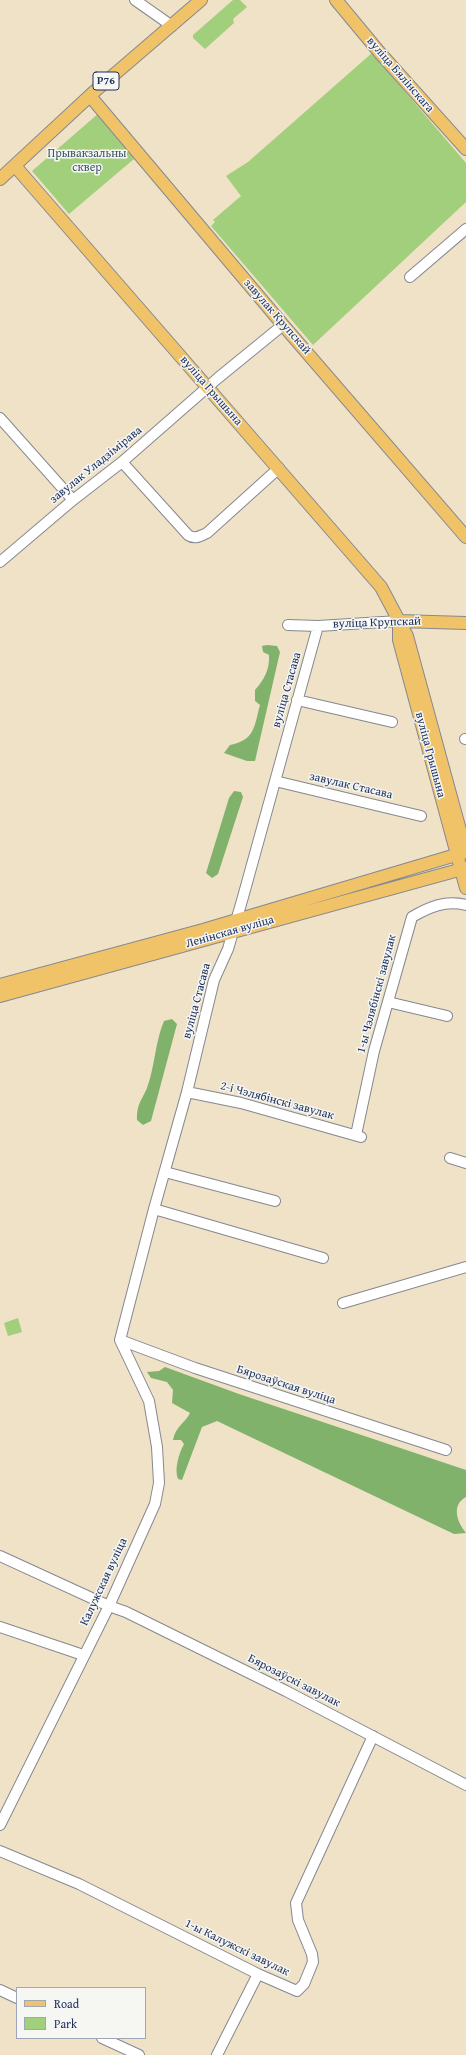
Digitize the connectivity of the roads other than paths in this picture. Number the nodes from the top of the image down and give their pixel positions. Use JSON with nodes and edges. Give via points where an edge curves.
{"nodes":[{"id":1,"x":135,"y":0,"type":"edge"},
{"id":2,"x":201,"y":0,"type":"edge"},
{"id":3,"x":336,"y":0,"type":"edge"},
{"id":4,"x":172,"y":26,"type":"junction"},
{"id":5,"x":90,"y":96,"type":"junction"},
{"id":6,"x":466,"y":149,"type":"edge"},
{"id":7,"x":15,"y":166,"type":"junction"},
{"id":8,"x":0,"y":179,"type":"edge"},
{"id":9,"x":466,"y":229,"type":"edge"},
{"id":10,"x":410,"y":277,"type":"dead end"},
{"id":11,"x":283,"y":325,"type":"junction"},
{"id":12,"x":208,"y":387,"type":"junction"},
{"id":13,"x":0,"y":418,"type":"edge"},
{"id":14,"x":122,"y":462,"type":"junction"},
{"id":15,"x":279,"y":468,"type":"junction"},
{"id":16,"x":73,"y":500,"type":"junction"},
{"id":17,"x":466,"y":537,"type":"edge"},
{"id":18,"x":0,"y":562,"type":"edge"},
{"id":19,"x":399,"y":621,"type":"junction"},
{"id":20,"x":466,"y":623,"type":"edge"},
{"id":21,"x":288,"y":625,"type":"dead end"},
{"id":22,"x":318,"y":626,"type":"junction"},
{"id":23,"x":297,"y":700,"type":"junction"},
{"id":24,"x":392,"y":722,"type":"dead end"},
{"id":25,"x":275,"y":781,"type":"junction"},
{"id":26,"x":421,"y":816,"type":"dead end"},
{"id":27,"x":463,"y":853,"type":"edge"},
{"id":28,"x":463,"y":869,"type":"edge"},
{"id":29,"x":466,"y":888,"type":"edge"},
{"id":30,"x":466,"y":905,"type":"edge"},
{"id":31,"x":234,"y":926,"type":"junction"},
{"id":32,"x":0,"y":985,"type":"edge"},
{"id":33,"x":16,"y":986,"type":"junction"},
{"id":34,"x":0,"y":996,"type":"edge"},
{"id":35,"x":388,"y":1002,"type":"junction"},
{"id":36,"x":447,"y":1016,"type":"dead end"},
{"id":37,"x":187,"y":1092,"type":"junction"},
{"id":38,"x":358,"y":1136,"type":"joint"},
{"id":39,"x":450,"y":1158,"type":"dead end"},
{"id":40,"x":466,"y":1163,"type":"edge"},
{"id":41,"x":165,"y":1172,"type":"junction"},
{"id":42,"x":275,"y":1201,"type":"dead end"},
{"id":43,"x":154,"y":1209,"type":"junction"},
{"id":44,"x":323,"y":1258,"type":"dead end"},
{"id":45,"x":466,"y":1267,"type":"edge"},
{"id":46,"x":343,"y":1303,"type":"dead end"},
{"id":47,"x":120,"y":1340,"type":"junction"},
{"id":48,"x":446,"y":1450,"type":"dead end"},
{"id":49,"x":0,"y":1556,"type":"edge"},
{"id":50,"x":109,"y":1606,"type":"junction"},
{"id":51,"x":0,"y":1627,"type":"edge"},
{"id":52,"x":83,"y":1655,"type":"junction"},
{"id":53,"x":373,"y":1736,"type":"junction"},
{"id":54,"x":466,"y":1785,"type":"edge"},
{"id":55,"x":0,"y":1825,"type":"edge"},
{"id":56,"x":0,"y":1851,"type":"edge"},
{"id":57,"x":258,"y":1974,"type":"junction"},
{"id":58,"x":0,"y":1990,"type":"edge"},
{"id":59,"x":16,"y":1998,"type":"edge"},
{"id":60,"x":104,"y":2039,"type":"edge"},
{"id":61,"x":139,"y":2055,"type":"edge"},
{"id":62,"x":217,"y":2055,"type":"edge"}],
"edges":[{"from":1,"to":4,"type":"street"},
{"from":2,"to":4,"type":"main road","number":"Р76"},
{"from":3,"to":6,"type":"main road","name":"вуліца Бялінскага"},
{"from":4,"to":5,"type":"main road","number":"Р76"},
{"from":5,"to":7,"type":"main road","number":"Р76"},
{"from":5,"to":11,"type":"main road","name":"завулак Крупскай"},
{"from":7,"to":8,"type":"main road","number":"Р76"},
{"from":7,"to":12,"type":"main road","name":"вуліца Грышына"},
{"from":9,"to":10,"type":"street"},
{"from":11,"to":12,"type":"street","name":"завулак Уладзімірава"},
{"from":11,"to":17,"type":"main road","name":"завулак Крупскай"},
{"from":12,"to":14,"type":"street","name":"завулак Уладзімірава"},
{"from":12,"to":15,"type":"main road","name":"вуліца Грышына"},
{"from":13,"to":16,"type":"street"},
{"from":14,"to":15,"type":"street","via":[[192,538],[207,532]]},
{"from":14,"to":16,"type":"street","name":"завулак Уладзімірава"},
{"from":15,"to":19,"type":"main road","name":"вуліца Грышына","via":[[381,587]]},
{"from":16,"to":18,"type":"street","name":"завулак Уладзімірава"},
{"from":19,"to":20,"type":"main road","name":"вуліца Крупскай"},
{"from":19,"to":22,"type":"street","name":"вуліца Крупскай"},
{"from":19,"to":27,"type":"main road","name":"вуліца Грышына","via":[[399,640]]},
{"from":21,"to":22,"type":"street","name":"вуліца Крупскай"},
{"from":22,"to":23,"type":"street","name":"вуліца Стасава"},
{"from":23,"to":24,"type":"street"},
{"from":23,"to":25,"type":"street","name":"вуліца Стасава"},
{"from":25,"to":26,"type":"street","name":"завулак Стасава"},
{"from":25,"to":31,"type":"street","name":"вуліца Стасава"},
{"from":27,"to":28,"type":"main road","name":"вуліца Грышына"},
{"from":27,"to":31,"type":"main road","name":"Ленінская вуліца"},
{"from":28,"to":29,"type":"main road","name":"вуліца Грышына"},
{"from":28,"to":31,"type":"main road","name":"Ленінская вуліца"},
{"from":30,"to":35,"type":"street","name":"1-ы Чэлябінскі завулак","via":[[448,903],[429,907],[412,917]]},
{"from":31,"to":33,"type":"main road","name":"Ленінская вуліца"},
{"from":31,"to":37,"type":"street","name":"вуліца Стасава","via":[[228,948],[214,980]]},
{"from":32,"to":33,"type":"main road","name":"Ленінская вуліца"},
{"from":33,"to":34,"type":"main road","name":"Ленінская вуліца"},
{"from":35,"to":36,"type":"street"},
{"from":35,"to":38,"type":"street","name":"1-ы Чэлябінскі завулак","via":[[374,1051]]},
{"from":37,"to":38,"type":"street","name":"2-і Чэлябінскі завулак","via":[[241,1103]]},
{"from":37,"to":41,"type":"street","name":"вуліца Стасава"},
{"from":39,"to":40,"type":"street"},
{"from":41,"to":42,"type":"street"},
{"from":41,"to":43,"type":"street","name":"вуліца Стасава"},
{"from":43,"to":44,"type":"street"},
{"from":43,"to":47,"type":"street","name":"вуліца Стасава"},
{"from":45,"to":46,"type":"street"},
{"from":47,"to":48,"type":"street","name":"Бярозаўская вуліца","via":[[195,1368]]},
{"from":47,"to":50,"type":"street","name":"Калужская вуліца","via":[[149,1401],[158,1447],[159,1483],[155,1504]]},
{"from":49,"to":50,"type":"street","name":"Бярозаўскі завулак"},
{"from":50,"to":52,"type":"street","name":"Калужская вуліца"},
{"from":50,"to":53,"type":"street","name":"Бярозаўскі завулак","via":[[126,1612]]},
{"from":51,"to":52,"type":"street"},
{"from":52,"to":55,"type":"street","name":"Калужская вуліца"},
{"from":53,"to":54,"type":"street","name":"Бярозаўскі завулак"},
{"from":53,"to":57,"type":"street","name":"1-ы Калужскі завулак","via":[[296,1903],[298,1920],[313,1962],[304,1984],[297,1991]]},
{"from":56,"to":57,"type":"street","name":"1-ы Калужскі завулак","via":[[79,1884]]},
{"from":57,"to":62,"type":"street"},
{"from":58,"to":59,"type":"street"},
{"from":60,"to":61,"type":"street"}]}
